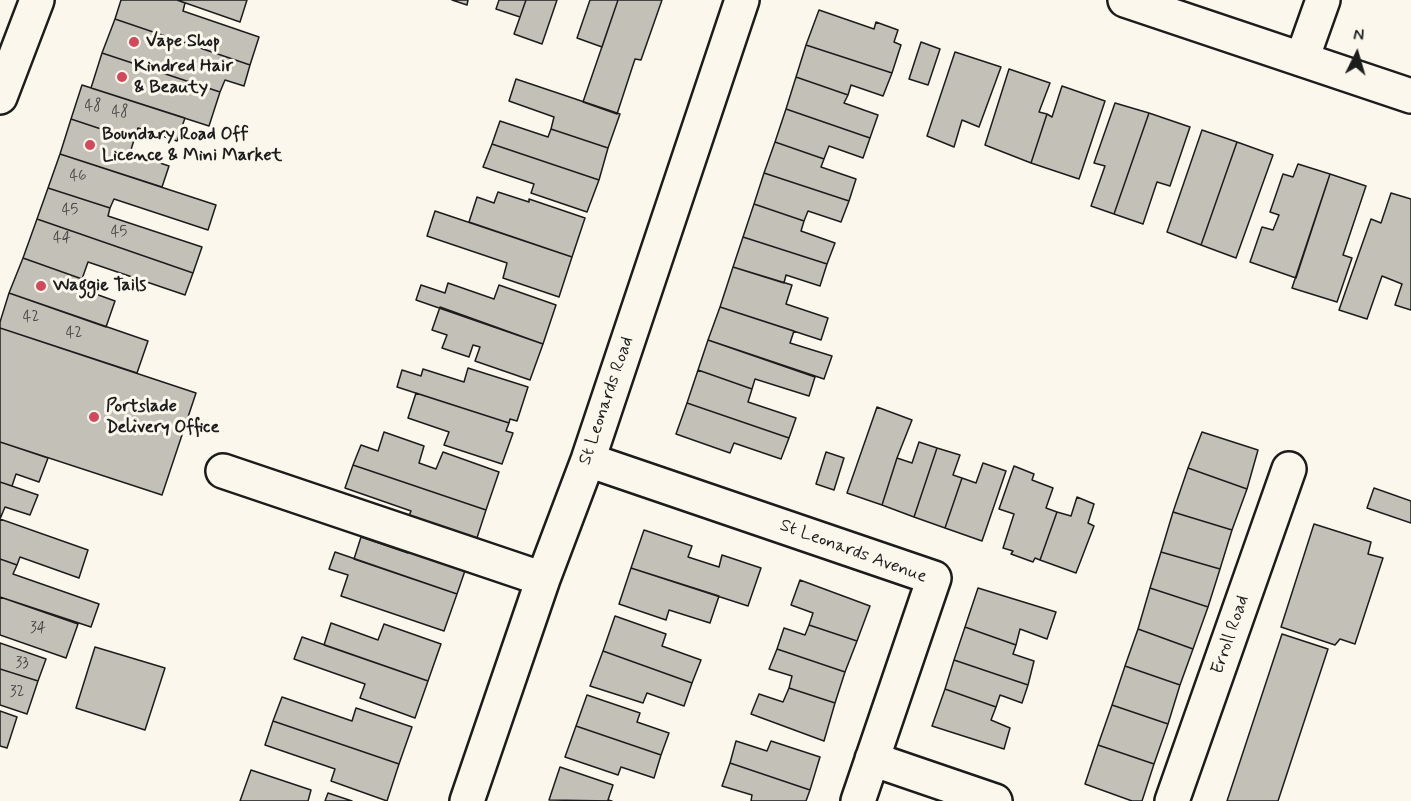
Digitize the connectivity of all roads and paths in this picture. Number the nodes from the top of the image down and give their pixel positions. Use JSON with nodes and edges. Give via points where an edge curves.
{"nodes":[{"id":1,"x":37,"y":0,"type":"edge"},
{"id":2,"x":742,"y":0,"type":"edge"},
{"id":3,"x":1125,"y":0,"type":"edge"},
{"id":4,"x":1323,"y":0,"type":"edge"},
{"id":5,"x":1302,"y":59,"type":"junction"},
{"id":6,"x":1411,"y":96,"type":"edge"},
{"id":7,"x":0,"y":97,"type":"edge"},
{"id":8,"x":588,"y":460,"type":"junction"},
{"id":9,"x":1289,"y":469,"type":"dead end"},
{"id":10,"x":223,"y":471,"type":"dead end"},
{"id":11,"x":543,"y":579,"type":"junction"},
{"id":12,"x":872,"y":759,"type":"junction"},
{"id":13,"x":467,"y":801,"type":"edge"},
{"id":14,"x":858,"y":801,"type":"edge"},
{"id":15,"x":995,"y":801,"type":"edge"},
{"id":16,"x":1172,"y":801,"type":"edge"}],
"edges":[{"from":1,"to":7,"type":"street"},
{"from":2,"to":8,"type":"street","name":"St Leonards Road"},
{"from":3,"to":5,"type":"street"},
{"from":4,"to":5,"type":"street"},
{"from":5,"to":6,"type":"street"},
{"from":8,"to":11,"type":"street","name":"St Leonards Road"},
{"from":8,"to":12,"type":"street","name":"St Leonards Avenue","via":[[934,578]]},
{"from":9,"to":16,"type":"street","name":"Erroll Road"},
{"from":10,"to":11,"type":"street"},
{"from":11,"to":13,"type":"street","name":"St Leonards Road"},
{"from":12,"to":14,"type":"street","name":"St Leonards Avenue"},
{"from":12,"to":15,"type":"street"}]}
